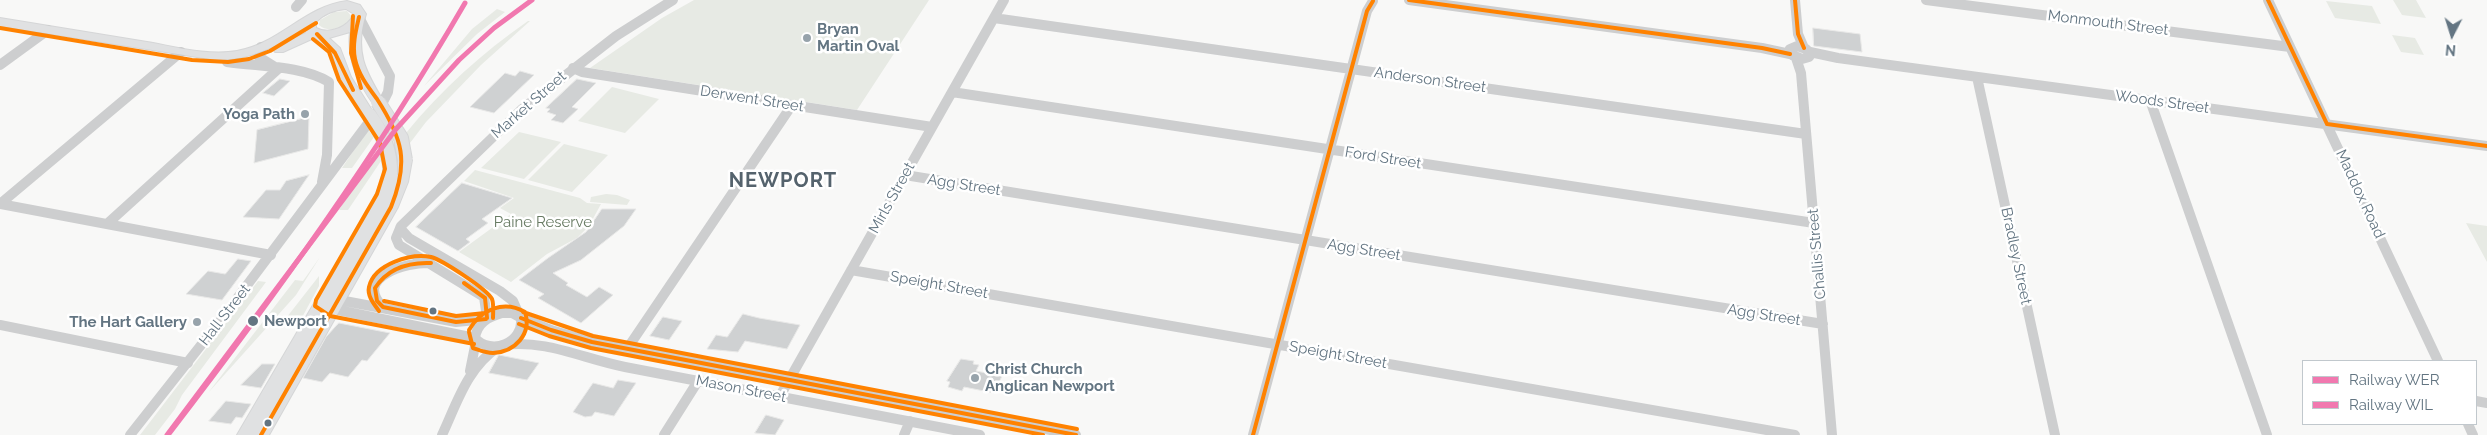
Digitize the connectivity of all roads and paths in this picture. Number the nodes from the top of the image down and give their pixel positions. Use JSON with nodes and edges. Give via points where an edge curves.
{"nodes":[{"id":1,"x":326,"y":0,"type":"edge"},
{"id":2,"x":673,"y":0,"type":"edge"},
{"id":3,"x":1004,"y":0,"type":"edge"},
{"id":4,"x":1409,"y":0,"type":"edge"},
{"id":5,"x":1795,"y":0,"type":"edge"},
{"id":6,"x":1926,"y":0,"type":"edge"},
{"id":7,"x":2268,"y":0,"type":"edge"},
{"id":8,"x":1370,"y":2,"type":"edge"},
{"id":9,"x":355,"y":10,"type":"edge"},
{"id":10,"x":314,"y":17,"type":"junction"},
{"id":11,"x":994,"y":18,"type":"junction"},
{"id":12,"x":0,"y":22,"type":"edge"},
{"id":13,"x":48,"y":30,"type":"junction"},
{"id":14,"x":316,"y":33,"type":"junction"},
{"id":15,"x":2290,"y":47,"type":"junction"},
{"id":16,"x":181,"y":52,"type":"junction"},
{"id":17,"x":260,"y":52,"type":"junction"},
{"id":18,"x":1800,"y":53,"type":"junction"},
{"id":19,"x":227,"y":62,"type":"junction"},
{"id":20,"x":0,"y":65,"type":"edge"},
{"id":21,"x":573,"y":68,"type":"junction"},
{"id":22,"x":278,"y":69,"type":"junction"},
{"id":23,"x":1351,"y":69,"type":"junction"},
{"id":24,"x":1977,"y":77,"type":"junction"},
{"id":25,"x":952,"y":92,"type":"junction"},
{"id":26,"x":2150,"y":100,"type":"junction"},
{"id":27,"x":792,"y":105,"type":"junction"},
{"id":28,"x":2327,"y":124,"type":"junction"},
{"id":29,"x":932,"y":127,"type":"junction"},
{"id":30,"x":1806,"y":134,"type":"junction"},
{"id":31,"x":2487,"y":146,"type":"edge"},
{"id":32,"x":350,"y":150,"type":"junction"},
{"id":33,"x":1329,"y":150,"type":"junction"},
{"id":34,"x":327,"y":152,"type":"junction"},
{"id":35,"x":905,"y":175,"type":"junction"},
{"id":36,"x":317,"y":192,"type":"junction"},
{"id":37,"x":0,"y":204,"type":"edge"},
{"id":38,"x":1814,"y":223,"type":"junction"},
{"id":39,"x":107,"y":224,"type":"junction"},
{"id":40,"x":400,"y":228,"type":"junction"},
{"id":41,"x":1305,"y":241,"type":"junction"},
{"id":42,"x":271,"y":255,"type":"junction"},
{"id":43,"x":431,"y":263,"type":"junction"},
{"id":44,"x":851,"y":270,"type":"junction"},
{"id":45,"x":330,"y":304,"type":"junction"},
{"id":46,"x":383,"y":307,"type":"junction"},
{"id":47,"x":521,"y":317,"type":"junction"},
{"id":48,"x":487,"y":319,"type":"junction"},
{"id":49,"x":1823,"y":324,"type":"junction"},
{"id":50,"x":0,"y":325,"type":"edge"},
{"id":51,"x":475,"y":340,"type":"junction"},
{"id":52,"x":1277,"y":344,"type":"junction"},
{"id":53,"x":501,"y":346,"type":"junction"},
{"id":54,"x":627,"y":350,"type":"junction"},
{"id":55,"x":2438,"y":360,"type":"edge"},
{"id":56,"x":188,"y":363,"type":"junction"},
{"id":57,"x":468,"y":380,"type":"junction"},
{"id":58,"x":698,"y":381,"type":"junction"},
{"id":59,"x":789,"y":381,"type":"junction"},
{"id":60,"x":780,"y":396,"type":"junction"},
{"id":61,"x":910,"y":421,"type":"junction"},
{"id":62,"x":130,"y":435,"type":"edge"},
{"id":63,"x":245,"y":435,"type":"edge"},
{"id":64,"x":260,"y":435,"type":"edge"},
{"id":65,"x":442,"y":435,"type":"edge"},
{"id":66,"x":664,"y":435,"type":"edge"},
{"id":67,"x":904,"y":435,"type":"edge"},
{"id":68,"x":980,"y":435,"type":"edge"},
{"id":69,"x":1076,"y":435,"type":"edge"},
{"id":70,"x":1253,"y":435,"type":"edge"},
{"id":71,"x":1795,"y":435,"type":"edge"},
{"id":72,"x":1832,"y":435,"type":"edge"},
{"id":73,"x":2055,"y":435,"type":"edge"},
{"id":74,"x":2266,"y":435,"type":"edge"}],
"edges":[{"from":1,"to":10,"type":"main road"},
{"from":2,"to":21,"type":"street","name":"Market Street"},
{"from":3,"to":11,"type":"street","name":"Mirls Street"},
{"from":4,"to":18,"type":"street","name":"Woods Street"},
{"from":5,"to":18,"type":"street"},
{"from":6,"to":15,"type":"street","name":"Monmouth Street"},
{"from":7,"to":15,"type":"street","name":"Maddox Road"},
{"from":8,"to":23,"type":"street"},
{"from":9,"to":10,"type":"main road","via":[[338,6]]},
{"from":9,"to":14,"type":"main road","via":[[353,24],[328,34]]},
{"from":9,"to":32,"type":"street","name":"Hall Street","via":[[390,72],[391,82],[383,102]]},
{"from":9,"to":45,"type":"main road","bridge":true,"via":[[356,60],[368,88],[401,138],[405,160],[395,198]]},
{"from":10,"to":14,"type":"main road","via":[[309,27]]},
{"from":10,"to":17,"type":"main road"},
{"from":11,"to":23,"type":"street","name":"Anderson Street"},
{"from":11,"to":25,"type":"street","name":"Mirls Street"},
{"from":12,"to":13,"type":"main road"},
{"from":13,"to":16,"type":"main road"},
{"from":13,"to":20,"type":"street"},
{"from":14,"to":17,"type":"main road"},
{"from":14,"to":45,"type":"main road","bridge":true,"via":[[334,48],[345,77],[388,145],[391,163],[380,201]]},
{"from":15,"to":28,"type":"street","name":"Maddox Road"},
{"from":16,"to":17,"type":"main road","via":[[233,56]]},
{"from":16,"to":19,"type":"main road"},
{"from":16,"to":37,"type":"street"},
{"from":17,"to":19,"type":"main road"},
{"from":17,"to":22,"type":"street","name":"Hall Street"},
{"from":18,"to":24,"type":"street","name":"Woods Street"},
{"from":18,"to":30,"type":"street","name":"Challis Street"},
{"from":19,"to":22,"type":"street","name":"Hall Street"},
{"from":21,"to":27,"type":"street","name":"Derwent Street"},
{"from":21,"to":40,"type":"street","name":"Market Street","via":[[521,110]]},
{"from":22,"to":34,"type":"street","name":"Hall Street","via":[[319,76],[328,82]]},
{"from":22,"to":39,"type":"street"},
{"from":23,"to":30,"type":"street","name":"Anderson Street"},
{"from":23,"to":33,"type":"street"},
{"from":24,"to":26,"type":"street","name":"Woods Street"},
{"from":24,"to":73,"type":"street","name":"Bradley Street"},
{"from":25,"to":29,"type":"street","name":"Mirls Street"},
{"from":25,"to":33,"type":"street","name":"Ford Street"},
{"from":26,"to":28,"type":"street","name":"Woods Street"},
{"from":26,"to":74,"type":"street"},
{"from":27,"to":29,"type":"street","name":"Derwent Street"},
{"from":27,"to":54,"type":"street"},
{"from":28,"to":31,"type":"street","name":"Woods Street"},
{"from":28,"to":55,"type":"street","name":"Maddox Road"},
{"from":29,"to":35,"type":"street","name":"Mirls Street"},
{"from":30,"to":38,"type":"street","name":"Challis Street"},
{"from":32,"to":34,"type":"street","via":[[338,156]]},
{"from":32,"to":36,"type":"street","name":"Hall Street"},
{"from":33,"to":38,"type":"street","name":"Ford Street"},
{"from":33,"to":41,"type":"street"},
{"from":34,"to":36,"type":"street","name":"Hall Street","via":[[324,176]]},
{"from":35,"to":41,"type":"street","name":"Agg Street"},
{"from":35,"to":44,"type":"street","name":"Mirls Street"},
{"from":36,"to":42,"type":"street","name":"Hall Street"},
{"from":37,"to":39,"type":"street"},
{"from":38,"to":49,"type":"street","name":"Challis Street"},
{"from":39,"to":42,"type":"street"},
{"from":40,"to":43,"type":"street","via":[[396,238],[398,244]]},
{"from":40,"to":47,"type":"street","via":[[408,238],[511,300]]},
{"from":41,"to":49,"type":"street","name":"Agg Street"},
{"from":41,"to":52,"type":"street"},
{"from":42,"to":56,"type":"street","name":"Hall Street"},
{"from":43,"to":46,"type":"street","via":[[407,264],[383,276],[374,294]]},
{"from":43,"to":48,"type":"street","via":[[482,296],[486,301]]},
{"from":44,"to":52,"type":"street","name":"Speight Street"},
{"from":44,"to":59,"type":"street","name":"Mirls Street"},
{"from":45,"to":46,"type":"street"},
{"from":45,"to":51,"type":"street"},
{"from":45,"to":63,"type":"main road"},
{"from":45,"to":64,"type":"main road"},
{"from":46,"to":48,"type":"street","via":[[456,322]]},
{"from":47,"to":48,"type":"street","via":[[505,312]]},
{"from":47,"to":53,"type":"street","via":[[523,325],[519,334]]},
{"from":47,"to":54,"type":"street","name":"Mason Street","via":[[575,338]]},
{"from":48,"to":51,"type":"street","via":[[476,330]]},
{"from":49,"to":72,"type":"street","name":"Challis Street"},
{"from":50,"to":56,"type":"street"},
{"from":51,"to":53,"type":"street","via":[[485,347]]},
{"from":51,"to":57,"type":"street"},
{"from":52,"to":70,"type":"street"},
{"from":52,"to":71,"type":"street","name":"Speight Street"},
{"from":53,"to":57,"type":"street","via":[[486,355]]},
{"from":53,"to":58,"type":"street","name":"Mason Street","via":[[515,342],[534,343],[598,362]]},
{"from":54,"to":59,"type":"street","name":"Mason Street"},
{"from":56,"to":62,"type":"street","name":"Hall Street"},
{"from":57,"to":65,"type":"street"},
{"from":58,"to":60,"type":"street","name":"Mason Street"},
{"from":58,"to":66,"type":"street"},
{"from":59,"to":60,"type":"street","name":"Mirls Street"},
{"from":59,"to":69,"type":"street","name":"Mason Street"},
{"from":60,"to":61,"type":"street","name":"Mason Street"},
{"from":61,"to":67,"type":"street"},
{"from":61,"to":68,"type":"street","name":"Mason Street"}]}
